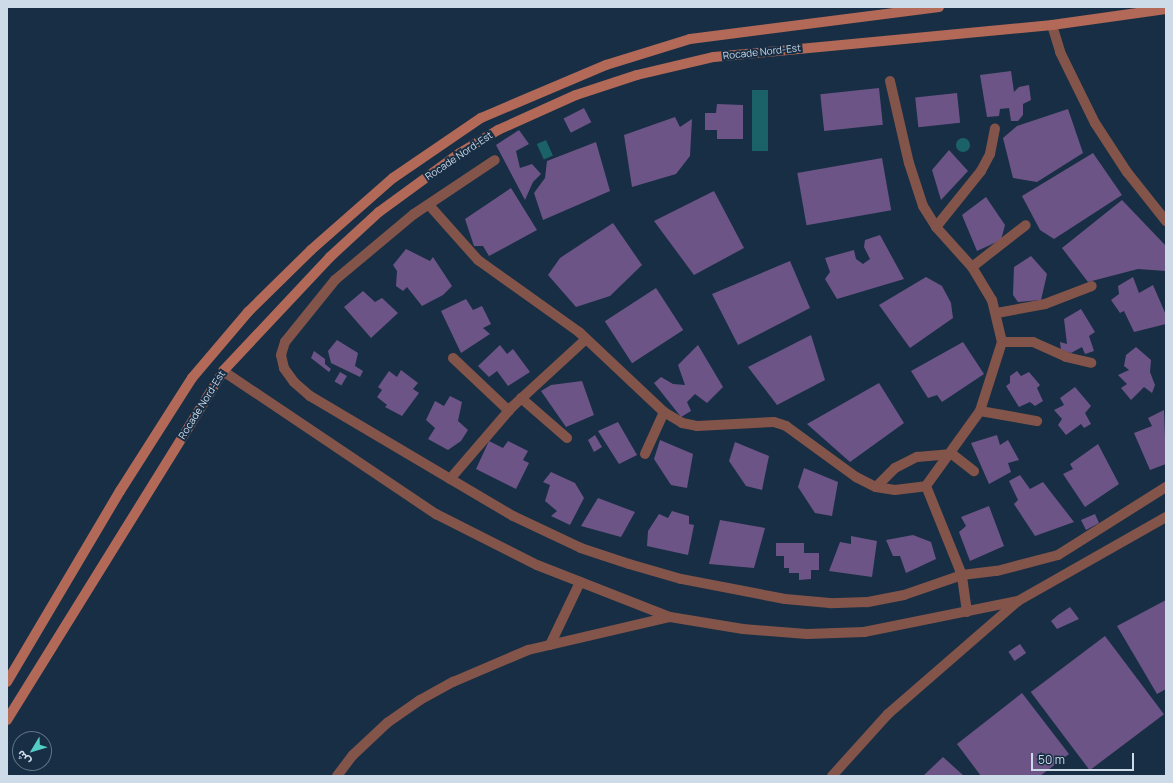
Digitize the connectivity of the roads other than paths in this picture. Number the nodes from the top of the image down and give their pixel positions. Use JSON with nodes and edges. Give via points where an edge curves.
{"nodes":[{"id":1,"x":938,"y":7,"type":"edge"},
{"id":2,"x":1166,"y":10,"type":"edge"},
{"id":3,"x":1052,"y":25,"type":"junction"},
{"id":4,"x":890,"y":81,"type":"dead end"},
{"id":5,"x":996,"y":128,"type":"dead end"},
{"id":6,"x":495,"y":160,"type":"dead end"},
{"id":7,"x":429,"y":205,"type":"junction"},
{"id":8,"x":1166,"y":221,"type":"edge"},
{"id":9,"x":1026,"y":225,"type":"dead end"},
{"id":10,"x":936,"y":226,"type":"junction"},
{"id":11,"x":972,"y":267,"type":"junction"},
{"id":12,"x":1092,"y":286,"type":"dead end"},
{"id":13,"x":997,"y":313,"type":"junction"},
{"id":14,"x":586,"y":339,"type":"junction"},
{"id":15,"x":1002,"y":342,"type":"junction"},
{"id":16,"x":453,"y":358,"type":"dead end"},
{"id":17,"x":1092,"y":363,"type":"dead end"},
{"id":18,"x":223,"y":371,"type":"junction"},
{"id":19,"x":521,"y":398,"type":"junction"},
{"id":20,"x":509,"y":411,"type":"junction"},
{"id":21,"x":980,"y":411,"type":"junction"},
{"id":22,"x":664,"y":412,"type":"junction"},
{"id":23,"x":1038,"y":421,"type":"dead end"},
{"id":24,"x":567,"y":438,"type":"dead end"},
{"id":25,"x":645,"y":454,"type":"dead end"},
{"id":26,"x":952,"y":454,"type":"junction"},
{"id":27,"x":974,"y":472,"type":"dead end"},
{"id":28,"x":450,"y":479,"type":"junction"},
{"id":29,"x":926,"y":486,"type":"junction"},
{"id":30,"x":876,"y":487,"type":"junction"},
{"id":31,"x":1166,"y":487,"type":"edge"},
{"id":32,"x":1166,"y":517,"type":"edge"},
{"id":33,"x":962,"y":575,"type":"junction"},
{"id":34,"x":580,"y":582,"type":"junction"},
{"id":35,"x":1018,"y":601,"type":"junction"},
{"id":36,"x":967,"y":612,"type":"junction"},
{"id":37,"x":670,"y":617,"type":"junction"},
{"id":38,"x":550,"y":645,"type":"junction"},
{"id":39,"x":7,"y":682,"type":"edge"},
{"id":40,"x":7,"y":720,"type":"edge"},
{"id":41,"x":337,"y":776,"type":"edge"},
{"id":42,"x":832,"y":776,"type":"edge"}],
"edges":[{"from":1,"to":39,"type":"street","name":"Rocade Nord-Est","via":[[690,39],[613,62],[481,118],[393,178],[311,250],[264,297],[192,378],[120,492]]},
{"from":2,"to":3,"type":"street","name":"Rocade Nord-Est"},
{"from":3,"to":8,"type":"street","via":[[1060,52],[1095,123],[1127,172]]},
{"from":3,"to":18,"type":"street","name":"Rocade Nord-Est","via":[[714,57],[637,75],[576,95],[485,138],[379,212],[291,296]]},
{"from":4,"to":10,"type":"street","via":[[915,186]]},
{"from":5,"to":10,"type":"street","via":[[990,154],[982,171]]},
{"from":6,"to":7,"type":"street"},
{"from":7,"to":14,"type":"street","via":[[478,260]]},
{"from":7,"to":28,"type":"street","via":[[378,242],[335,280],[296,326],[285,342],[281,355],[284,368],[294,382],[310,396]]},
{"from":9,"to":11,"type":"street"},
{"from":10,"to":11,"type":"street"},
{"from":11,"to":13,"type":"street"},
{"from":12,"to":13,"type":"street","via":[[1045,304]]},
{"from":13,"to":15,"type":"street"},
{"from":14,"to":19,"type":"street"},
{"from":14,"to":22,"type":"street"},
{"from":15,"to":17,"type":"street","via":[[1034,342],[1066,357]]},
{"from":15,"to":21,"type":"street"},
{"from":16,"to":20,"type":"street"},
{"from":18,"to":34,"type":"street","via":[[436,514],[537,565]]},
{"from":18,"to":40,"type":"street","name":"Rocade Nord-Est"},
{"from":19,"to":20,"type":"street"},
{"from":19,"to":24,"type":"street"},
{"from":20,"to":28,"type":"street"},
{"from":21,"to":23,"type":"street"},
{"from":21,"to":26,"type":"street"},
{"from":22,"to":25,"type":"street"},
{"from":22,"to":30,"type":"street","via":[[682,423],[697,426],[759,420],[786,426],[856,477]]},
{"from":26,"to":27,"type":"street"},
{"from":26,"to":29,"type":"street"},
{"from":26,"to":30,"type":"street","via":[[916,457],[904,462]]},
{"from":28,"to":33,"type":"street","via":[[513,516],[581,548],[681,579],[785,599],[867,602],[904,595]]},
{"from":29,"to":30,"type":"street","via":[[895,490]]},
{"from":29,"to":33,"type":"street"},
{"from":31,"to":33,"type":"street","via":[[1058,555],[997,571]]},
{"from":32,"to":35,"type":"street"},
{"from":33,"to":36,"type":"street"},
{"from":34,"to":37,"type":"street"},
{"from":34,"to":38,"type":"street"},
{"from":35,"to":36,"type":"street"},
{"from":35,"to":42,"type":"street","via":[[888,714]]},
{"from":36,"to":37,"type":"street","via":[[864,632],[807,634],[743,629]]},
{"from":37,"to":38,"type":"street"},
{"from":38,"to":41,"type":"street","via":[[506,658],[420,700],[387,723],[353,755]]}]}
